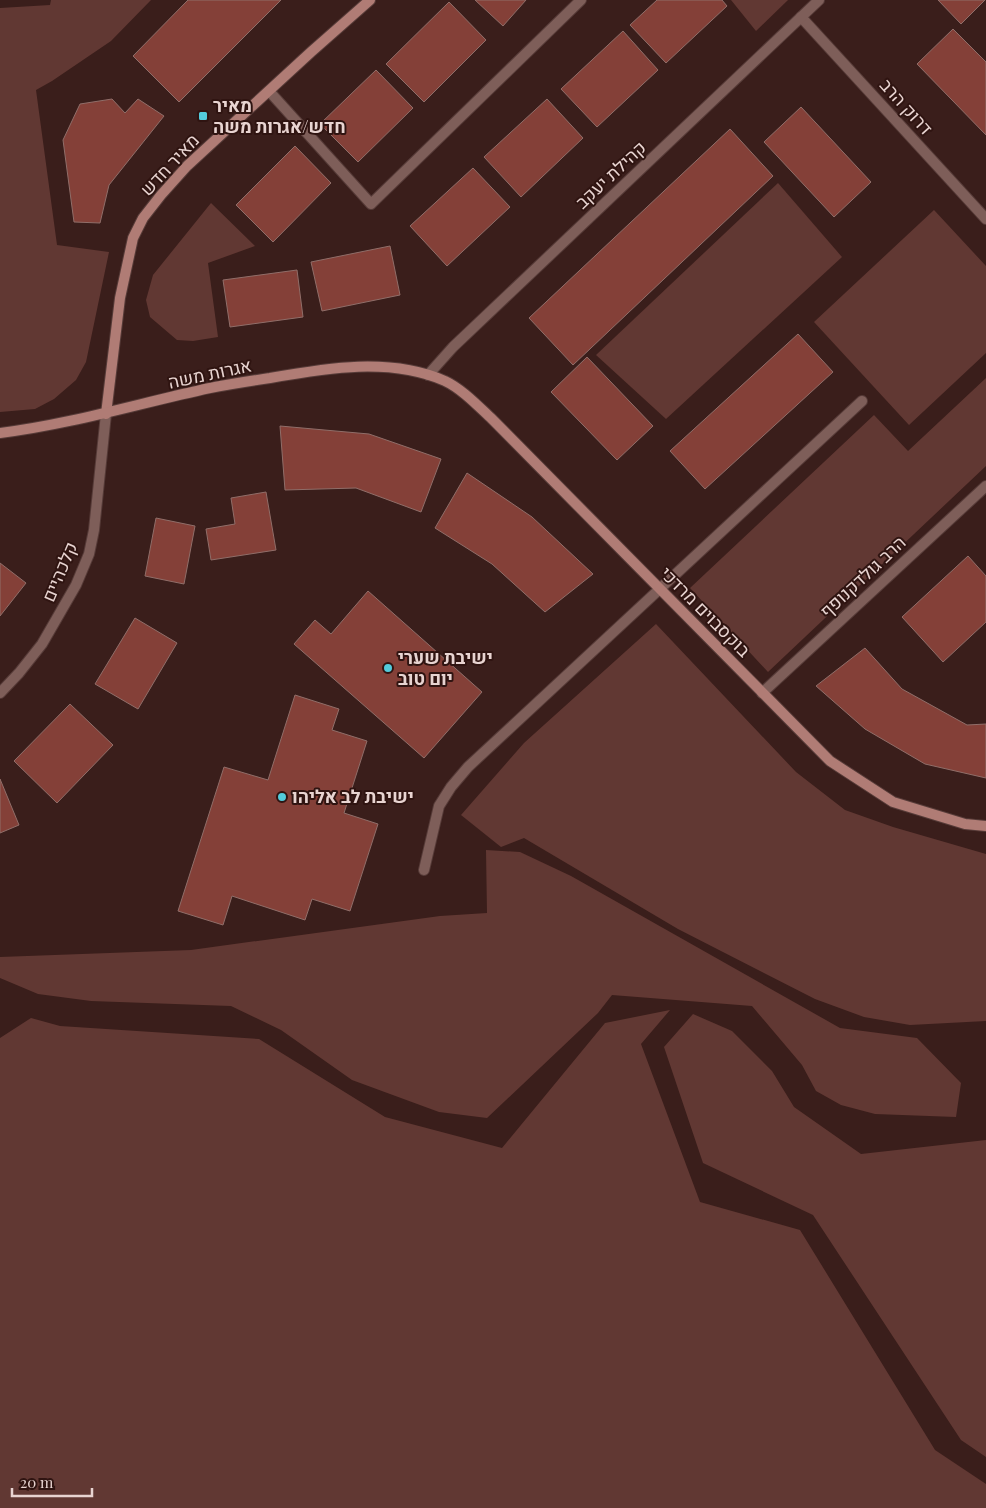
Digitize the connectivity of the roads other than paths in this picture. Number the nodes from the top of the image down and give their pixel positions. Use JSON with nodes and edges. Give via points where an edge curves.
{"nodes":[{"id":1,"x":370,"y":0,"type":"edge"},
{"id":2,"x":581,"y":0,"type":"edge"},
{"id":3,"x":819,"y":0,"type":"edge"},
{"id":4,"x":801,"y":17,"type":"junction"},
{"id":5,"x":269,"y":90,"type":"junction"},
{"id":6,"x":986,"y":219,"type":"edge"},
{"id":7,"x":428,"y":375,"type":"junction"},
{"id":8,"x":862,"y":401,"type":"dead end"},
{"id":9,"x":106,"y":414,"type":"junction"},
{"id":10,"x":0,"y":433,"type":"edge"},
{"id":11,"x":986,"y":486,"type":"edge"},
{"id":12,"x":660,"y":589,"type":"junction"},
{"id":13,"x":0,"y":693,"type":"edge"},
{"id":14,"x":762,"y":693,"type":"junction"},
{"id":15,"x":986,"y":826,"type":"edge"},
{"id":16,"x":424,"y":870,"type":"dead end"}],
"edges":[{"from":1,"to":5,"type":"street","name":"מאיר חדש"},
{"from":2,"to":5,"type":"street","via":[[371,204]]},
{"from":3,"to":4,"type":"street","name":"קהילת יעקב"},
{"from":4,"to":6,"type":"street","name":"דרוק הרב"},
{"from":4,"to":7,"type":"street","name":"קהילת יעקב","via":[[453,347]]},
{"from":5,"to":9,"type":"street","name":"מאיר חדש","via":[[187,166],[143,218],[133,238],[120,298]]},
{"from":7,"to":9,"type":"street","name":"אגרות משה","via":[[393,367],[314,370],[211,388]]},
{"from":7,"to":12,"type":"street","name":"בוקסבוים מרדכי","via":[[446,382],[492,419]]},
{"from":8,"to":12,"type":"street"},
{"from":9,"to":10,"type":"street","name":"אגרות משה"},
{"from":9,"to":13,"type":"street","name":"קלכהיים","via":[[89,554],[42,644]]},
{"from":11,"to":14,"type":"street","name":"הרב גולדקנופף"},
{"from":12,"to":14,"type":"street","name":"בוקסבוים מרדכי"},
{"from":12,"to":16,"type":"street","via":[[468,767],[451,787],[440,806]]},
{"from":14,"to":15,"type":"street","name":"בוקסבוים מרדכי","via":[[830,761],[893,802],[965,824]]}]}
